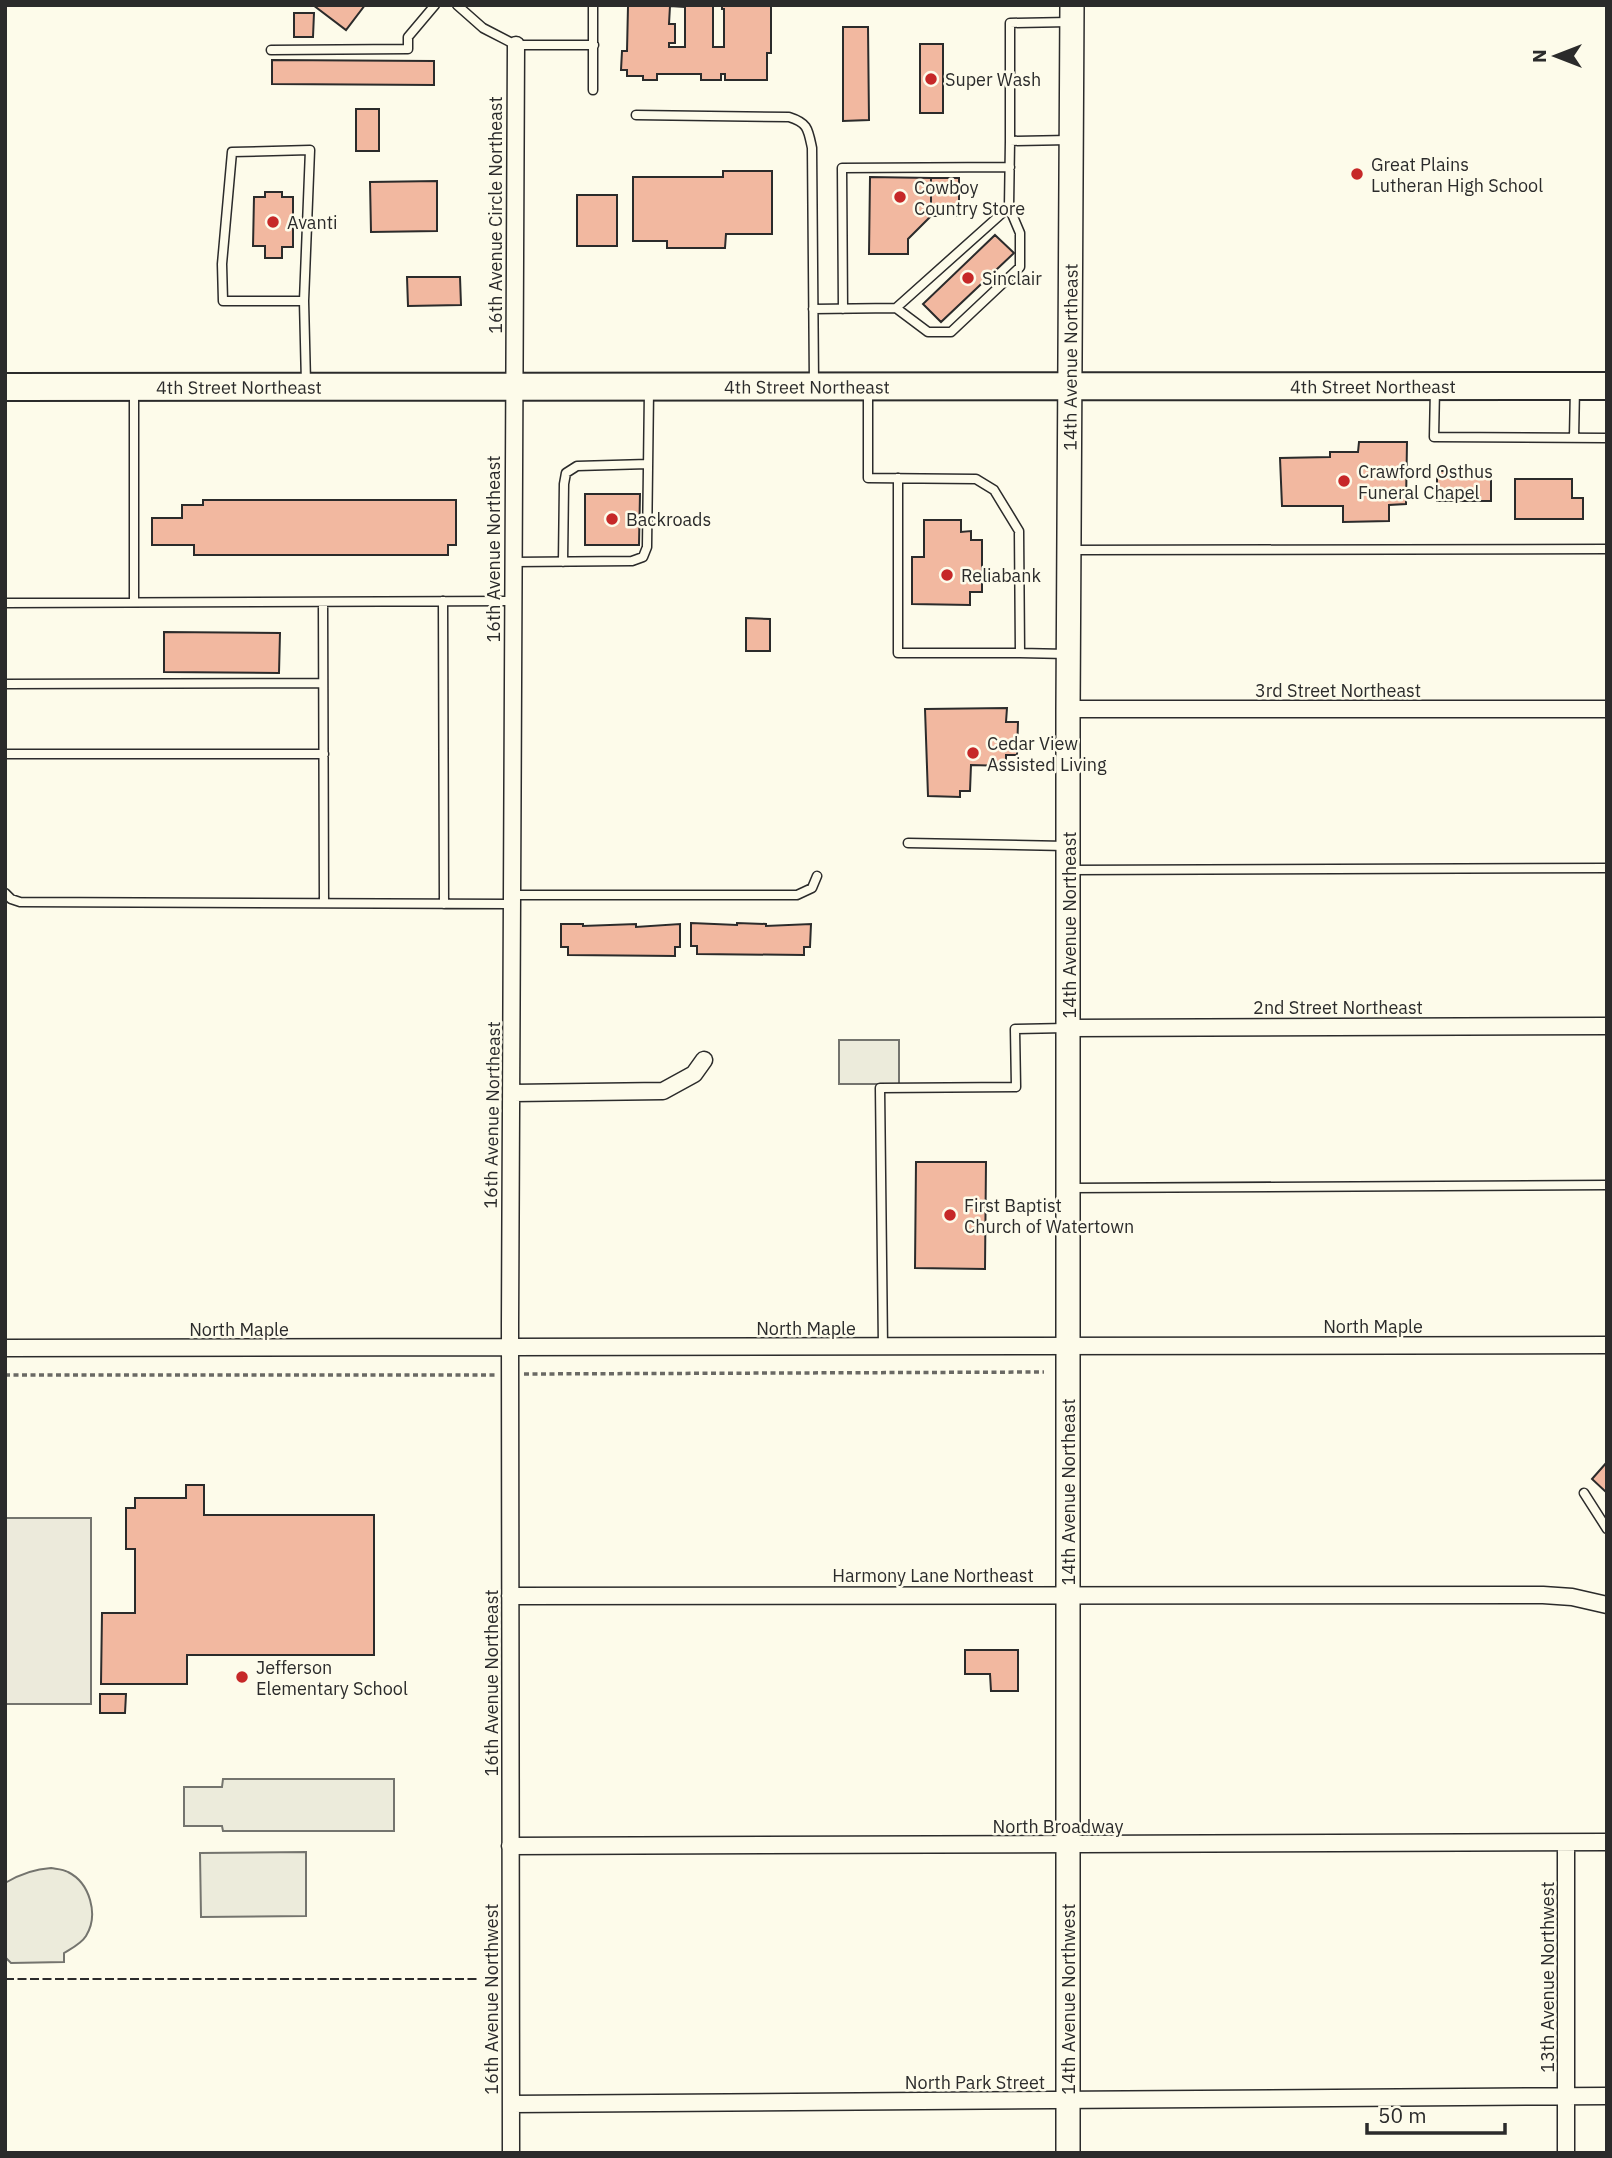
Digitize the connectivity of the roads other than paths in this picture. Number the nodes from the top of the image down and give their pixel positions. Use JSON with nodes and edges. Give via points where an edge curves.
{"nodes":[{"id":1,"x":435,"y":5,"type":"edge"},
{"id":2,"x":457,"y":5,"type":"edge"},
{"id":3,"x":593,"y":5,"type":"edge"},
{"id":4,"x":1072,"y":14,"type":"edge"},
{"id":5,"x":516,"y":45,"type":"junction"},
{"id":6,"x":594,"y":45,"type":"junction"},
{"id":7,"x":271,"y":50,"type":"dead end"},
{"id":8,"x":593,"y":90,"type":"dead end"},
{"id":9,"x":636,"y":115,"type":"dead end"},
{"id":10,"x":1072,"y":140,"type":"junction"},
{"id":11,"x":1010,"y":141,"type":"junction"},
{"id":12,"x":1010,"y":167,"type":"junction"},
{"id":13,"x":1009,"y":207,"type":"junction"},
{"id":14,"x":304,"y":301,"type":"junction"},
{"id":15,"x":896,"y":308,"type":"junction"},
{"id":16,"x":813,"y":309,"type":"junction"},
{"id":17,"x":843,"y":309,"type":"junction"},
{"id":18,"x":513,"y":385,"type":"junction"},
{"id":19,"x":1071,"y":385,"type":"junction"},
{"id":20,"x":134,"y":386,"type":"junction"},
{"id":21,"x":306,"y":386,"type":"junction"},
{"id":22,"x":649,"y":386,"type":"junction"},
{"id":23,"x":814,"y":386,"type":"junction"},
{"id":24,"x":868,"y":386,"type":"junction"},
{"id":25,"x":1435,"y":386,"type":"junction"},
{"id":26,"x":1575,"y":386,"type":"junction"},
{"id":27,"x":1607,"y":386,"type":"edge"},
{"id":28,"x":5,"y":387,"type":"edge"},
{"id":29,"x":1574,"y":438,"type":"junction"},
{"id":30,"x":1607,"y":438,"type":"edge"},
{"id":31,"x":648,"y":464,"type":"junction"},
{"id":32,"x":898,"y":478,"type":"junction"},
{"id":33,"x":1607,"y":549,"type":"edge"},
{"id":34,"x":1069,"y":550,"type":"junction"},
{"id":35,"x":513,"y":562,"type":"junction"},
{"id":36,"x":563,"y":562,"type":"junction"},
{"id":37,"x":443,"y":601,"type":"junction"},
{"id":38,"x":513,"y":601,"type":"junction"},
{"id":39,"x":134,"y":602,"type":"junction"},
{"id":40,"x":323,"y":602,"type":"junction"},
{"id":41,"x":5,"y":603,"type":"edge"},
{"id":42,"x":1020,"y":653,"type":"junction"},
{"id":43,"x":1069,"y":654,"type":"junction"},
{"id":44,"x":323,"y":683,"type":"junction"},
{"id":45,"x":5,"y":684,"type":"edge"},
{"id":46,"x":1068,"y":709,"type":"junction"},
{"id":47,"x":1607,"y":709,"type":"edge"},
{"id":48,"x":5,"y":754,"type":"edge"},
{"id":49,"x":324,"y":754,"type":"junction"},
{"id":50,"x":908,"y":843,"type":"dead end"},
{"id":51,"x":1069,"y":846,"type":"junction"},
{"id":52,"x":1607,"y":868,"type":"edge"},
{"id":53,"x":1069,"y":870,"type":"junction"},
{"id":54,"x":817,"y":876,"type":"dead end"},
{"id":55,"x":5,"y":893,"type":"edge"},
{"id":56,"x":513,"y":900,"type":"junction"},
{"id":57,"x":324,"y":904,"type":"junction"},
{"id":58,"x":444,"y":904,"type":"junction"},
{"id":59,"x":1607,"y":1026,"type":"edge"},
{"id":60,"x":1070,"y":1028,"type":"junction"},
{"id":61,"x":704,"y":1060,"type":"dead end"},
{"id":62,"x":513,"y":1093,"type":"junction"},
{"id":63,"x":1607,"y":1185,"type":"edge"},
{"id":64,"x":1068,"y":1188,"type":"junction"},
{"id":65,"x":1607,"y":1345,"type":"edge"},
{"id":66,"x":510,"y":1347,"type":"junction"},
{"id":67,"x":883,"y":1347,"type":"junction"},
{"id":68,"x":1068,"y":1347,"type":"junction"},
{"id":69,"x":5,"y":1349,"type":"edge"},
{"id":70,"x":1584,"y":1493,"type":"dead end"},
{"id":71,"x":1607,"y":1529,"type":"edge"},
{"id":72,"x":1068,"y":1594,"type":"junction"},
{"id":73,"x":510,"y":1596,"type":"junction"},
{"id":74,"x":1607,"y":1605,"type":"edge"},
{"id":75,"x":1607,"y":1842,"type":"edge"},
{"id":76,"x":1566,"y":1844,"type":"junction"},
{"id":77,"x":1068,"y":1845,"type":"junction"},
{"id":78,"x":510,"y":1846,"type":"junction"},
{"id":79,"x":1566,"y":2096,"type":"junction"},
{"id":80,"x":1607,"y":2096,"type":"edge"},
{"id":81,"x":1068,"y":2100,"type":"junction"},
{"id":82,"x":511,"y":2104,"type":"junction"},
{"id":83,"x":511,"y":2153,"type":"edge"},
{"id":84,"x":1068,"y":2153,"type":"edge"},
{"id":85,"x":1566,"y":2153,"type":"edge"}],
"edges":[{"from":1,"to":7,"type":"lane","via":[[408,37],[408,49]]},
{"from":2,"to":5,"type":"lane","via":[[482,28]]},
{"from":3,"to":6,"type":"lane"},
{"from":4,"to":10,"type":"main road","name":"14th Avenue Northeast"},
{"from":4,"to":11,"type":"lane","via":[[1010,23]]},
{"from":5,"to":6,"type":"lane"},
{"from":5,"to":18,"type":"street","name":"16th Avenue Circle Northeast"},
{"from":6,"to":8,"type":"lane"},
{"from":9,"to":16,"type":"lane","via":[[789,117],[802,121],[812,148]]},
{"from":10,"to":11,"type":"lane"},
{"from":10,"to":19,"type":"main road","name":"14th Avenue Northeast"},
{"from":11,"to":12,"type":"lane"},
{"from":12,"to":13,"type":"lane"},
{"from":12,"to":17,"type":"lane","via":[[842,168]]},
{"from":13,"to":15,"type":"lane"},
{"from":13,"to":15,"type":"lane","via":[[1020,233],[1020,267],[951,332],[928,332]]},
{"from":14,"to":14,"type":"lane","via":[[223,301],[232,152],[310,150]]},
{"from":14,"to":21,"type":"lane"},
{"from":15,"to":17,"type":"lane"},
{"from":16,"to":17,"type":"lane"},
{"from":16,"to":23,"type":"lane"},
{"from":18,"to":21,"type":"main road","name":"4th Street Northeast"},
{"from":18,"to":22,"type":"main road","name":"4th Street Northeast"},
{"from":18,"to":35,"type":"street","name":"16th Avenue Northeast"},
{"from":19,"to":24,"type":"main road","name":"4th Street Northeast"},
{"from":19,"to":25,"type":"main road","name":"4th Street Northeast"},
{"from":19,"to":34,"type":"main road","name":"14th Avenue Northeast"},
{"from":20,"to":21,"type":"main road","name":"4th Street Northeast"},
{"from":20,"to":28,"type":"main road","name":"4th Street Northeast"},
{"from":20,"to":39,"type":"lane"},
{"from":22,"to":23,"type":"main road","name":"4th Street Northeast"},
{"from":22,"to":31,"type":"lane"},
{"from":23,"to":24,"type":"main road","name":"4th Street Northeast"},
{"from":24,"to":32,"type":"lane","via":[[868,478]]},
{"from":25,"to":26,"type":"main road","name":"4th Street Northeast"},
{"from":25,"to":29,"type":"lane","via":[[1434,437]]},
{"from":26,"to":27,"type":"main road","name":"4th Street Northeast"},
{"from":26,"to":29,"type":"lane"},
{"from":29,"to":30,"type":"lane"},
{"from":31,"to":36,"type":"lane","via":[[577,466],[566,473]]},
{"from":31,"to":36,"type":"lane","via":[[643,557]]},
{"from":32,"to":42,"type":"lane","via":[[976,479],[994,490],[1019,531]]},
{"from":32,"to":42,"type":"lane","via":[[898,653]]},
{"from":33,"to":34,"type":"lane"},
{"from":34,"to":43,"type":"main road","name":"14th Avenue Northeast"},
{"from":35,"to":36,"type":"lane"},
{"from":35,"to":38,"type":"street","name":"16th Avenue Northeast"},
{"from":37,"to":38,"type":"lane"},
{"from":37,"to":40,"type":"lane"},
{"from":37,"to":58,"type":"lane"},
{"from":38,"to":56,"type":"street","name":"16th Avenue Northeast"},
{"from":39,"to":40,"type":"lane"},
{"from":39,"to":41,"type":"lane"},
{"from":40,"to":44,"type":"lane"},
{"from":42,"to":43,"type":"lane"},
{"from":43,"to":46,"type":"main road","name":"14th Avenue Northeast"},
{"from":44,"to":45,"type":"lane"},
{"from":44,"to":49,"type":"lane"},
{"from":46,"to":47,"type":"street","name":"3rd Street Northeast"},
{"from":46,"to":51,"type":"main road","name":"14th Avenue Northeast"},
{"from":48,"to":49,"type":"lane"},
{"from":49,"to":57,"type":"lane"},
{"from":50,"to":51,"type":"lane"},
{"from":51,"to":53,"type":"main road","name":"14th Avenue Northeast"},
{"from":52,"to":53,"type":"lane"},
{"from":53,"to":60,"type":"main road","name":"14th Avenue Northeast"},
{"from":54,"to":56,"type":"lane","via":[[812,888],[797,895]]},
{"from":55,"to":57,"type":"lane","via":[[20,902]]},
{"from":56,"to":58,"type":"lane"},
{"from":56,"to":62,"type":"street","name":"16th Avenue Northeast"},
{"from":57,"to":58,"type":"lane"},
{"from":59,"to":60,"type":"street","name":"2nd Street Northeast"},
{"from":60,"to":64,"type":"main road","name":"14th Avenue Northeast"},
{"from":60,"to":67,"type":"lane","via":[[1015,1029],[1016,1087],[880,1088]]},
{"from":61,"to":62,"type":"street","via":[[694,1074],[663,1091]]},
{"from":62,"to":66,"type":"street","name":"16th Avenue Northeast"},
{"from":63,"to":64,"type":"lane"},
{"from":64,"to":68,"type":"main road","name":"14th Avenue Northeast"},
{"from":65,"to":68,"type":"street","name":"North Maple"},
{"from":66,"to":67,"type":"street","name":"North Maple"},
{"from":66,"to":69,"type":"street","name":"North Maple"},
{"from":66,"to":73,"type":"street","name":"16th Avenue Northeast"},
{"from":67,"to":68,"type":"street","name":"North Maple"},
{"from":68,"to":72,"type":"main road","name":"14th Avenue Northeast"},
{"from":70,"to":71,"type":"lane"},
{"from":72,"to":73,"type":"street","name":"Harmony Lane Northeast"},
{"from":72,"to":74,"type":"street","name":"Harmony Lane Northeast","via":[[1544,1595]]},
{"from":72,"to":77,"type":"main road","name":"14th Avenue Northeast"},
{"from":73,"to":78,"type":"street","name":"16th Avenue Northeast"},
{"from":75,"to":76,"type":"street","name":"North Broadway"},
{"from":76,"to":77,"type":"street","name":"North Broadway"},
{"from":76,"to":79,"type":"street","name":"13th Avenue Northwest"},
{"from":77,"to":78,"type":"street","name":"North Broadway"},
{"from":77,"to":81,"type":"main road","name":"14th Avenue Northwest"},
{"from":78,"to":82,"type":"street","name":"16th Avenue Northwest"},
{"from":79,"to":80,"type":"street","name":"North Park Street"},
{"from":79,"to":81,"type":"street","name":"North Park Street"},
{"from":79,"to":85,"type":"street","name":"13th Avenue Northwest"},
{"from":81,"to":82,"type":"street","name":"North Park Street"},
{"from":81,"to":84,"type":"main road","name":"14th Avenue Northwest"},
{"from":82,"to":83,"type":"street","name":"16th Avenue Northwest"}]}
